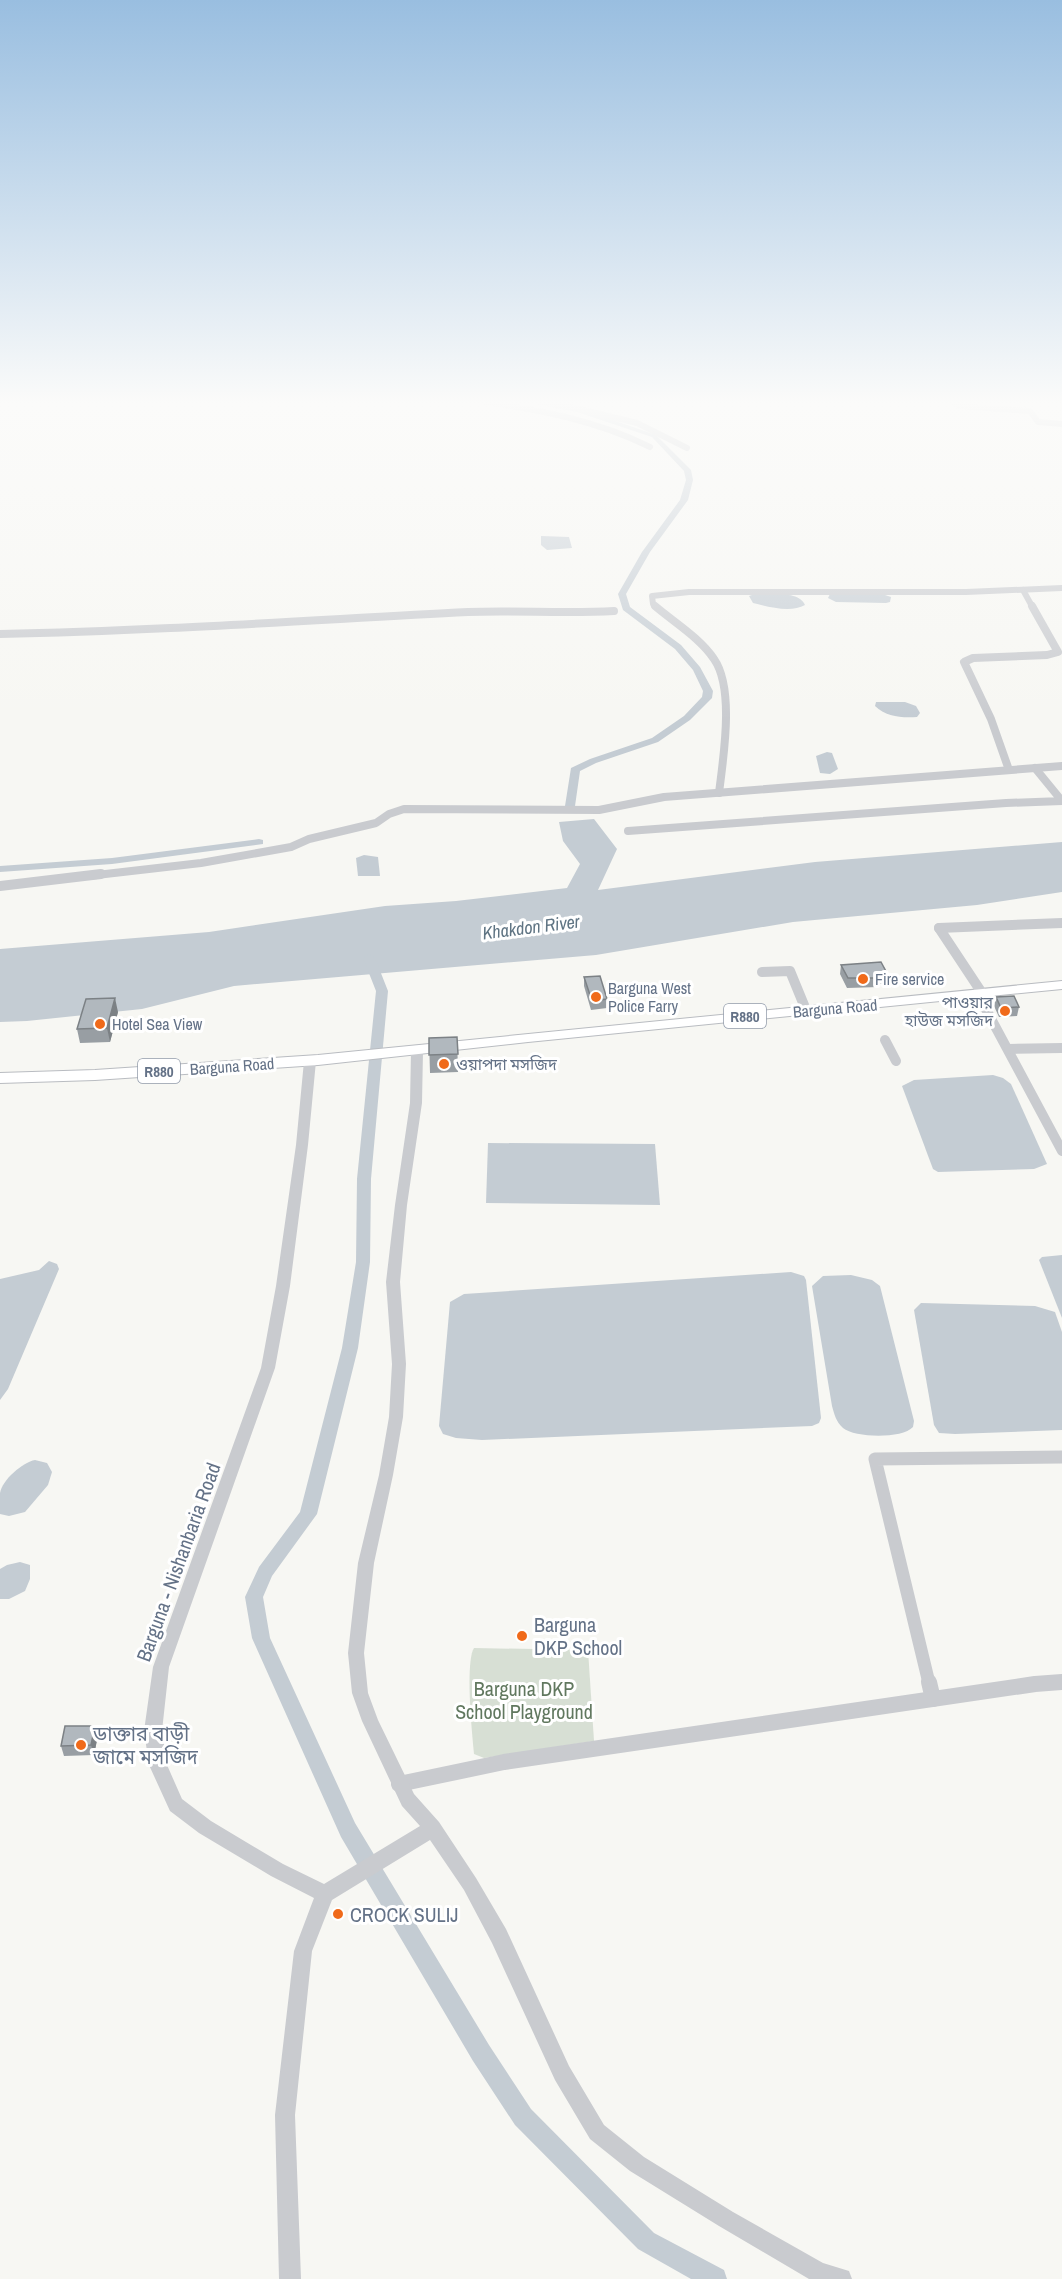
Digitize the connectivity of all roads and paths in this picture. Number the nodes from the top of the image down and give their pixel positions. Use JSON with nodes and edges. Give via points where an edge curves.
{"nodes":[{"id":1,"x":1062,"y":588,"type":"edge"},
{"id":2,"x":1023,"y":590,"type":"junction"},
{"id":3,"x":614,"y":611,"type":"dead end"},
{"id":4,"x":0,"y":634,"type":"edge"},
{"id":5,"x":1062,"y":766,"type":"edge"},
{"id":6,"x":1035,"y":768,"type":"junction"},
{"id":7,"x":1009,"y":770,"type":"junction"},
{"id":8,"x":719,"y":793,"type":"junction"},
{"id":9,"x":628,"y":831,"type":"dead end"},
{"id":10,"x":0,"y":886,"type":"edge"},
{"id":11,"x":1062,"y":924,"type":"edge"},
{"id":12,"x":762,"y":972,"type":"dead end"},
{"id":13,"x":1062,"y":985,"type":"edge"},
{"id":14,"x":1062,"y":992,"type":"edge"},
{"id":15,"x":982,"y":997,"type":"junction"},
{"id":16,"x":806,"y":1010,"type":"junction"},
{"id":17,"x":885,"y":1040,"type":"dead end"},
{"id":18,"x":1062,"y":1048,"type":"edge"},
{"id":19,"x":1009,"y":1049,"type":"junction"},
{"id":20,"x":423,"y":1050,"type":"junction"},
{"id":21,"x":314,"y":1060,"type":"junction"},
{"id":22,"x":896,"y":1061,"type":"dead end"},
{"id":23,"x":0,"y":1078,"type":"edge"},
{"id":24,"x":1062,"y":1151,"type":"edge"},
{"id":25,"x":1062,"y":1457,"type":"edge"},
{"id":26,"x":1062,"y":1682,"type":"edge"},
{"id":27,"x":933,"y":1699,"type":"junction"},
{"id":28,"x":399,"y":1784,"type":"junction"},
{"id":29,"x":433,"y":1828,"type":"junction"},
{"id":30,"x":325,"y":1893,"type":"junction"},
{"id":31,"x":290,"y":2279,"type":"edge"},
{"id":32,"x":841,"y":2279,"type":"edge"}],
"edges":[{"from":1,"to":2,"type":"street"},
{"from":2,"to":7,"type":"street","via":[[1058,652],[973,658],[964,662]]},
{"from":2,"to":8,"type":"street","via":[[690,592],[652,597],[653,604],[717,664],[724,700],[726,746]]},
{"from":3,"to":4,"type":"street","via":[[450,613],[142,631]]},
{"from":5,"to":6,"type":"street"},
{"from":6,"to":7,"type":"street"},
{"from":6,"to":9,"type":"street","via":[[1062,801]]},
{"from":7,"to":8,"type":"street"},
{"from":8,"to":10,"type":"street","via":[[664,797],[598,810],[404,809],[376,823],[291,847],[201,863]]},
{"from":11,"to":15,"type":"street","via":[[939,928]]},
{"from":12,"to":16,"type":"street","via":[[790,971]]},
{"from":13,"to":15,"type":"main road","name":"Barguna Road","number":"R880"},
{"from":14,"to":15,"type":"main road","name":"Barguna Road","number":"R880"},
{"from":15,"to":16,"type":"main road","name":"Barguna Road","number":"R880"},
{"from":15,"to":19,"type":"street"},
{"from":15,"to":20,"type":"main road","name":"Barguna Road","number":"R880","via":[[476,1050]]},
{"from":16,"to":20,"type":"main road","name":"Barguna Road","number":"R880"},
{"from":17,"to":22,"type":"street"},
{"from":18,"to":19,"type":"street"},
{"from":19,"to":24,"type":"street"},
{"from":20,"to":21,"type":"main road","name":"Barguna Road","number":"R880"},
{"from":20,"to":28,"type":"street","via":[[393,1282],[399,1364],[396,1417],[366,1563],[356,1653],[363,1703]]},
{"from":21,"to":23,"type":"main road","name":"Barguna Road","number":"R880"},
{"from":21,"to":30,"type":"street","name":"Barguna - Nishanbaria Road","via":[[268,1368],[161,1667],[153,1731],[158,1765],[176,1805],[277,1870]]},
{"from":25,"to":27,"type":"street","via":[[875,1460]]},
{"from":26,"to":27,"type":"street"},
{"from":27,"to":28,"type":"street","via":[[504,1762]]},
{"from":28,"to":29,"type":"street"},
{"from":29,"to":30,"type":"street"},
{"from":29,"to":32,"type":"street","via":[[499,1936],[562,2073],[597,2132],[637,2164],[726,2219],[818,2272]]},
{"from":30,"to":31,"type":"street","via":[[303,1951],[285,2115]]}]}
